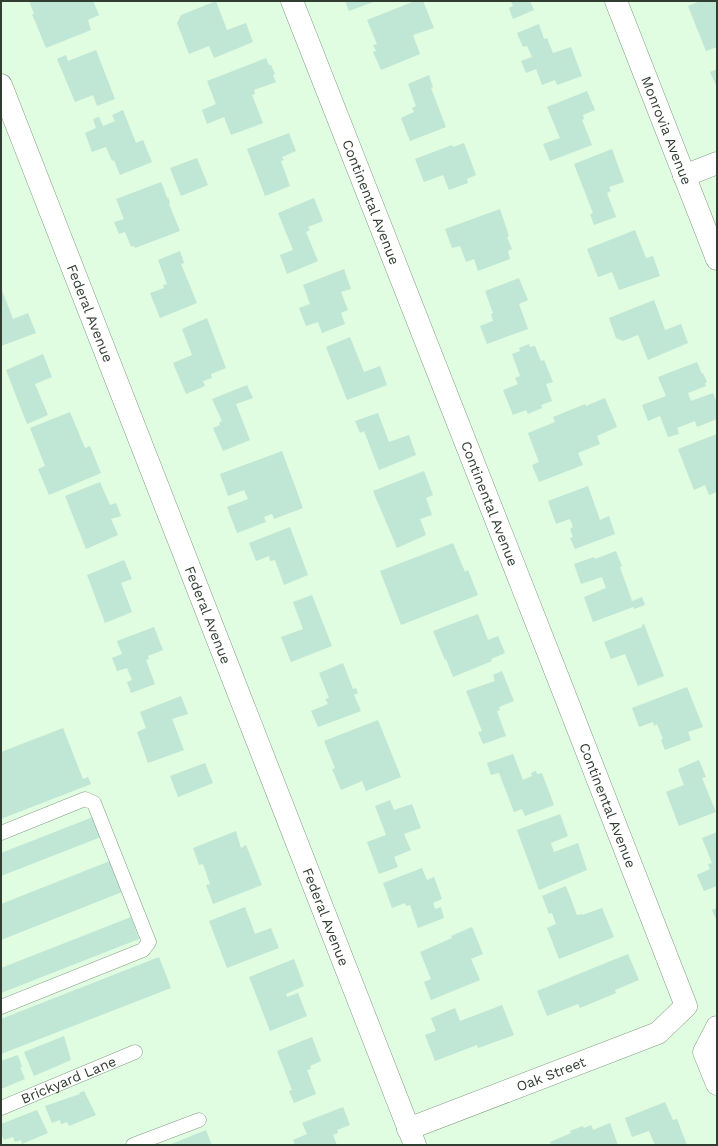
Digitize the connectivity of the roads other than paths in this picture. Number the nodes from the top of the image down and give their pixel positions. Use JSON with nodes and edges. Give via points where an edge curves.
{"nodes":[{"id":1,"x":292,"y":1,"type":"edge"},
{"id":2,"x":616,"y":1,"type":"edge"},
{"id":3,"x":1,"y":85,"type":"edge"},
{"id":4,"x":717,"y":163,"type":"edge"},
{"id":5,"x":684,"y":176,"type":"junction"},
{"id":6,"x":717,"y":259,"type":"edge"},
{"id":7,"x":1,"y":833,"type":"edge"},
{"id":8,"x":686,"y":1006,"type":"joint"},
{"id":9,"x":1,"y":1007,"type":"edge"},
{"id":10,"x":717,"y":1027,"type":"edge"},
{"id":11,"x":135,"y":1052,"type":"dead end"},
{"id":12,"x":717,"y":1084,"type":"edge"},
{"id":13,"x":1,"y":1108,"type":"edge"},
{"id":14,"x":199,"y":1120,"type":"dead end"},
{"id":15,"x":412,"y":1137,"type":"edge"},
{"id":16,"x":133,"y":1145,"type":"edge"}],
"edges":[{"from":1,"to":8,"type":"street","name":"Continental Avenue"},
{"from":2,"to":5,"type":"street","name":"Monrovia Avenue"},
{"from":3,"to":15,"type":"street","name":"Federal Avenue"},
{"from":4,"to":5,"type":"street"},
{"from":5,"to":6,"type":"street","name":"Monrovia Avenue"},
{"from":7,"to":9,"type":"lane","via":[[85,799],[94,803],[149,942],[143,950]]},
{"from":8,"to":15,"type":"street","name":"Oak Street","via":[[658,1033]]},
{"from":10,"to":12,"type":"street","via":[[704,1052]]},
{"from":11,"to":13,"type":"lane","name":"Brickyard Lane"},
{"from":14,"to":16,"type":"lane"}]}
